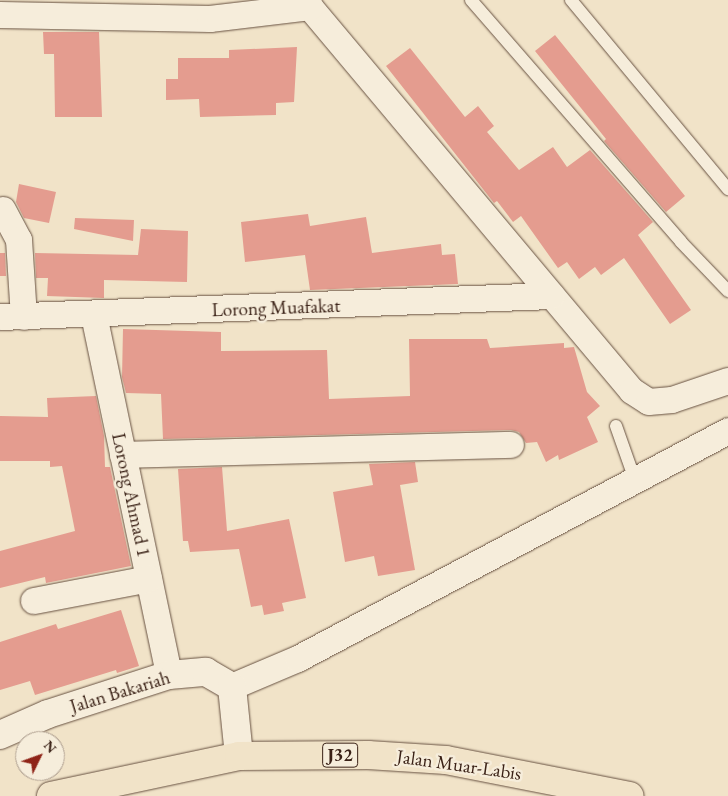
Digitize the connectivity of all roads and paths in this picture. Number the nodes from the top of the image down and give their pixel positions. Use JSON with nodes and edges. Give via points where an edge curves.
{"nodes":[{"id":1,"x":471,"y":0,"type":"edge"},
{"id":2,"x":571,"y":0,"type":"edge"},
{"id":3,"x":307,"y":4,"type":"edge"},
{"id":4,"x":0,"y":15,"type":"edge"},
{"id":5,"x":728,"y":189,"type":"edge"},
{"id":6,"x":3,"y":210,"type":"dead end"},
{"id":7,"x":728,"y":291,"type":"edge"},
{"id":8,"x":552,"y":296,"type":"junction"},
{"id":9,"x":94,"y":315,"type":"junction"},
{"id":10,"x":12,"y":317,"type":"edge"},
{"id":11,"x":728,"y":381,"type":"edge"},
{"id":12,"x":616,"y":426,"type":"dead end"},
{"id":13,"x":728,"y":431,"type":"edge"},
{"id":14,"x":511,"y":445,"type":"dead end"},
{"id":15,"x":123,"y":454,"type":"junction"},
{"id":16,"x":635,"y":480,"type":"junction"},
{"id":17,"x":149,"y":580,"type":"junction"},
{"id":18,"x":34,"y":601,"type":"dead end"},
{"id":19,"x":168,"y":675,"type":"junction"},
{"id":20,"x":232,"y":687,"type":"junction"},
{"id":21,"x":0,"y":735,"type":"edge"},
{"id":22,"x":239,"y":756,"type":"junction"},
{"id":23,"x":51,"y":796,"type":"edge"},
{"id":24,"x":629,"y":796,"type":"edge"}],
"edges":[{"from":1,"to":7,"type":"lane","via":[[681,242]]},
{"from":2,"to":5,"type":"lane"},
{"from":3,"to":4,"type":"street","via":[[210,18]]},
{"from":3,"to":8,"type":"street"},
{"from":6,"to":10,"type":"street","via":[[19,240]]},
{"from":8,"to":9,"type":"street","name":"Lorong Muafakat"},
{"from":8,"to":11,"type":"street","via":[[632,391],[648,402],[672,400]]},
{"from":9,"to":10,"type":"street","name":"Lorong Muafakat"},
{"from":9,"to":15,"type":"street","name":"Lorong Ahmad 1"},
{"from":12,"to":16,"type":"lane"},
{"from":13,"to":16,"type":"street"},
{"from":14,"to":15,"type":"street"},
{"from":15,"to":17,"type":"street","name":"Lorong Ahmad 1"},
{"from":16,"to":20,"type":"street","via":[[298,659]]},
{"from":17,"to":18,"type":"street"},
{"from":17,"to":19,"type":"street","name":"Lorong Ahmad 1"},
{"from":19,"to":20,"type":"street","name":"Jalan Bakariah","via":[[206,672]]},
{"from":19,"to":21,"type":"street","name":"Jalan Bakariah","via":[[48,714]]},
{"from":20,"to":22,"type":"street"},
{"from":22,"to":23,"type":"main road","name":"Jalan Muar-Labis","number":"J32"},
{"from":22,"to":24,"type":"main road","name":"Jalan Muar-Labis","number":"J32","via":[[368,755],[446,760]]}]}
